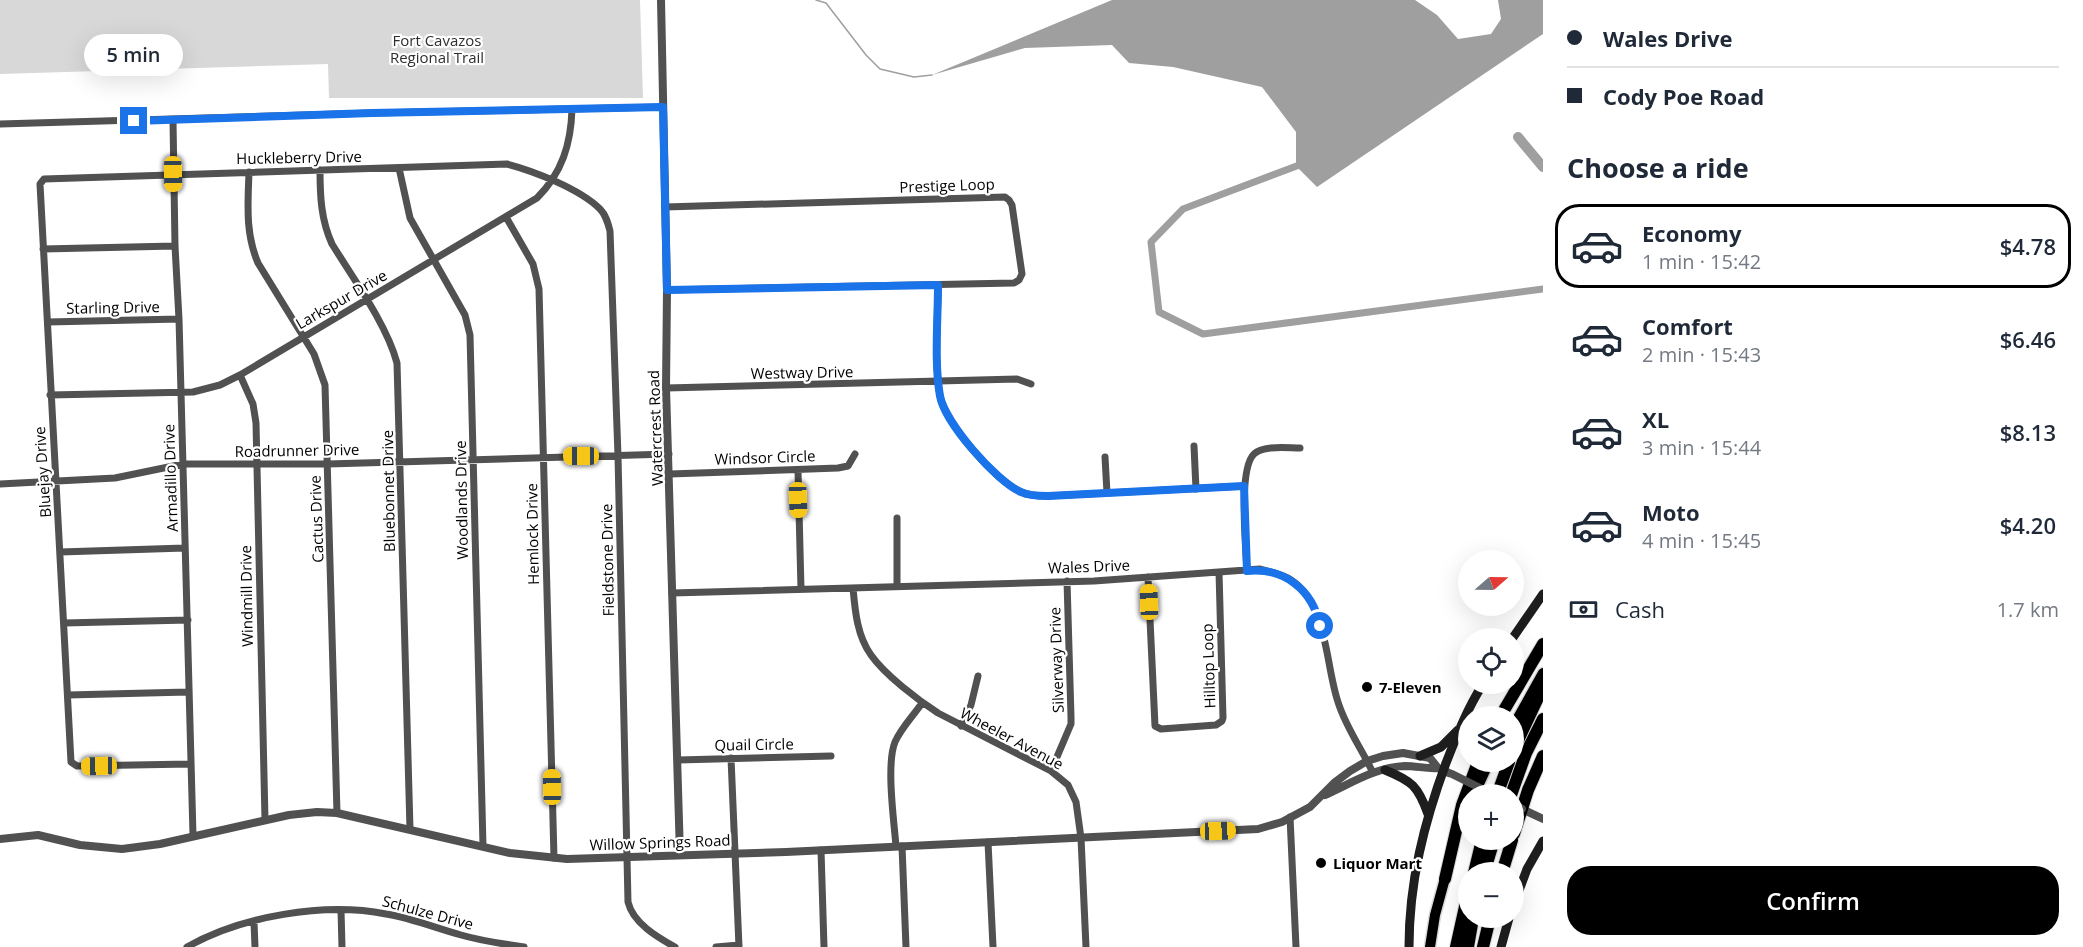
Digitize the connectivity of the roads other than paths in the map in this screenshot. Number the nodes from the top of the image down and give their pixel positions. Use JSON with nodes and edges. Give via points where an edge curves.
{"nodes":[{"id":1,"x":661,"y":0,"type":"edge"},
{"id":2,"x":663,"y":107,"type":"junction"},
{"id":3,"x":572,"y":109,"type":"junction"},
{"id":4,"x":173,"y":120,"type":"junction"},
{"id":5,"x":0,"y":124,"type":"edge"},
{"id":6,"x":399,"y":168,"type":"junction"},
{"id":7,"x":320,"y":170,"type":"junction"},
{"id":8,"x":249,"y":172,"type":"junction"},
{"id":9,"x":173,"y":174,"type":"junction"},
{"id":10,"x":44,"y":179,"type":"joint"},
{"id":11,"x":552,"y":180,"type":"junction"},
{"id":12,"x":665,"y":207,"type":"junction"},
{"id":13,"x":506,"y":217,"type":"junction"},
{"id":14,"x":175,"y":246,"type":"junction"},
{"id":15,"x":43,"y":249,"type":"junction"},
{"id":16,"x":433,"y":261,"type":"junction"},
{"id":17,"x":938,"y":285,"type":"junction"},
{"id":18,"x":667,"y":290,"type":"junction"},
{"id":19,"x":366,"y":300,"type":"junction"},
{"id":20,"x":179,"y":319,"type":"junction"},
{"id":21,"x":48,"y":322,"type":"junction"},
{"id":22,"x":304,"y":336,"type":"junction"},
{"id":23,"x":240,"y":375,"type":"junction"},
{"id":24,"x":939,"y":382,"type":"junction"},
{"id":25,"x":1031,"y":384,"type":"dead end"},
{"id":26,"x":666,"y":388,"type":"junction"},
{"id":27,"x":181,"y":393,"type":"junction"},
{"id":28,"x":50,"y":394,"type":"junction"},
{"id":29,"x":1194,"y":446,"type":"dead end"},
{"id":30,"x":1300,"y":448,"type":"dead end"},
{"id":31,"x":669,"y":454,"type":"junction"},
{"id":32,"x":855,"y":454,"type":"dead end"},
{"id":33,"x":544,"y":456,"type":"junction"},
{"id":34,"x":618,"y":456,"type":"junction"},
{"id":35,"x":1105,"y":457,"type":"dead end"},
{"id":36,"x":474,"y":459,"type":"junction"},
{"id":37,"x":401,"y":461,"type":"junction"},
{"id":38,"x":183,"y":464,"type":"junction"},
{"id":39,"x":328,"y":464,"type":"junction"},
{"id":40,"x":257,"y":465,"type":"junction"},
{"id":41,"x":798,"y":470,"type":"junction"},
{"id":42,"x":670,"y":474,"type":"junction"},
{"id":43,"x":56,"y":480,"type":"junction"},
{"id":44,"x":0,"y":484,"type":"edge"},
{"id":45,"x":1244,"y":486,"type":"junction"},
{"id":46,"x":1196,"y":489,"type":"junction"},
{"id":47,"x":1107,"y":493,"type":"junction"},
{"id":48,"x":897,"y":518,"type":"dead end"},
{"id":49,"x":185,"y":548,"type":"junction"},
{"id":50,"x":60,"y":552,"type":"junction"},
{"id":51,"x":1247,"y":571,"type":"junction"},
{"id":52,"x":1219,"y":572,"type":"junction"},
{"id":53,"x":1148,"y":578,"type":"junction"},
{"id":54,"x":1067,"y":581,"type":"junction"},
{"id":55,"x":897,"y":585,"type":"junction"},
{"id":56,"x":853,"y":588,"type":"junction"},
{"id":57,"x":801,"y":589,"type":"junction"},
{"id":58,"x":672,"y":593,"type":"junction"},
{"id":59,"x":1543,"y":594,"type":"edge"},
{"id":60,"x":188,"y":620,"type":"junction"},
{"id":61,"x":64,"y":623,"type":"junction"},
{"id":62,"x":1520,"y":628,"type":"edge"},
{"id":63,"x":1543,"y":644,"type":"edge"},
{"id":64,"x":1543,"y":673,"type":"edge"},
{"id":65,"x":978,"y":676,"type":"dead end"},
{"id":66,"x":1543,"y":687,"type":"edge"},
{"id":67,"x":188,"y":692,"type":"junction"},
{"id":68,"x":68,"y":695,"type":"junction"},
{"id":69,"x":922,"y":703,"type":"junction"},
{"id":70,"x":1506,"y":706,"type":"edge"},
{"id":71,"x":1524,"y":707,"type":"edge"},
{"id":72,"x":1543,"y":718,"type":"edge"},
{"id":73,"x":961,"y":726,"type":"junction"},
{"id":74,"x":1524,"y":728,"type":"edge"},
{"id":75,"x":1458,"y":729,"type":"edge"},
{"id":76,"x":1458,"y":734,"type":"edge"},
{"id":77,"x":831,"y":756,"type":"dead end"},
{"id":78,"x":1420,"y":756,"type":"junction"},
{"id":79,"x":1543,"y":756,"type":"edge"},
{"id":80,"x":731,"y":758,"type":"junction"},
{"id":81,"x":678,"y":760,"type":"junction"},
{"id":82,"x":1367,"y":761,"type":"junction"},
{"id":83,"x":190,"y":764,"type":"junction"},
{"id":84,"x":1385,"y":770,"type":"junction"},
{"id":85,"x":1051,"y":771,"type":"junction"},
{"id":86,"x":1445,"y":771,"type":"junction"},
{"id":87,"x":1474,"y":772,"type":"edge"},
{"id":88,"x":1373,"y":773,"type":"junction"},
{"id":89,"x":1473,"y":784,"type":"edge"},
{"id":90,"x":1515,"y":784,"type":"edge"},
{"id":91,"x":1322,"y":796,"type":"junction"},
{"id":92,"x":1524,"y":803,"type":"edge"},
{"id":93,"x":1524,"y":810,"type":"edge"},
{"id":94,"x":337,"y":813,"type":"junction"},
{"id":95,"x":1428,"y":814,"type":"junction"},
{"id":96,"x":1290,"y":817,"type":"junction"},
{"id":97,"x":1543,"y":819,"type":"edge"},
{"id":98,"x":265,"y":820,"type":"junction"},
{"id":99,"x":411,"y":829,"type":"junction"},
{"id":100,"x":193,"y":836,"type":"junction"},
{"id":101,"x":1081,"y":838,"type":"junction"},
{"id":102,"x":1458,"y":838,"type":"edge"},
{"id":103,"x":0,"y":839,"type":"edge"},
{"id":104,"x":1543,"y":841,"type":"edge"},
{"id":105,"x":988,"y":842,"type":"junction"},
{"id":106,"x":483,"y":846,"type":"junction"},
{"id":107,"x":899,"y":846,"type":"junction"},
{"id":108,"x":820,"y":850,"type":"junction"},
{"id":109,"x":735,"y":853,"type":"junction"},
{"id":110,"x":680,"y":855,"type":"junction"},
{"id":111,"x":626,"y":856,"type":"junction"},
{"id":112,"x":554,"y":858,"type":"junction"},
{"id":113,"x":1524,"y":877,"type":"edge"},
{"id":114,"x":1445,"y":879,"type":"junction"},
{"id":115,"x":341,"y":910,"type":"junction"},
{"id":116,"x":254,"y":922,"type":"junction"},
{"id":117,"x":1460,"y":928,"type":"edge"},
{"id":118,"x":1471,"y":928,"type":"edge"},
{"id":119,"x":1489,"y":928,"type":"edge"},
{"id":120,"x":1491,"y":928,"type":"edge"},
{"id":121,"x":1506,"y":928,"type":"edge"},
{"id":122,"x":739,"y":946,"type":"edge"},
{"id":123,"x":186,"y":947,"type":"edge"},
{"id":124,"x":255,"y":947,"type":"edge"},
{"id":125,"x":342,"y":947,"type":"edge"},
{"id":126,"x":524,"y":947,"type":"edge"},
{"id":127,"x":675,"y":947,"type":"edge"},
{"id":128,"x":716,"y":947,"type":"edge"},
{"id":129,"x":824,"y":947,"type":"edge"},
{"id":130,"x":906,"y":947,"type":"edge"},
{"id":131,"x":993,"y":947,"type":"edge"},
{"id":132,"x":1086,"y":947,"type":"edge"},
{"id":133,"x":1296,"y":947,"type":"edge"},
{"id":134,"x":1409,"y":947,"type":"edge"},
{"id":135,"x":1430,"y":947,"type":"edge"},
{"id":136,"x":1456,"y":947,"type":"edge"},
{"id":137,"x":1468,"y":947,"type":"edge"},
{"id":138,"x":1483,"y":947,"type":"edge"},
{"id":139,"x":1489,"y":947,"type":"edge"},
{"id":140,"x":1501,"y":947,"type":"edge"}],
"edges":[{"from":1,"to":2,"type":"street","name":"Watercrest Road"},
{"from":2,"to":3,"type":"street"},
{"from":2,"to":12,"type":"street","name":"Watercrest Road"},
{"from":3,"to":4,"type":"street"},
{"from":3,"to":11,"type":"street","name":"Larkspur Drive","via":[[569,141]]},
{"from":4,"to":5,"type":"street"},
{"from":4,"to":9,"type":"street","name":"Armadillo Drive"},
{"from":6,"to":7,"type":"street","name":"Huckleberry Drive"},
{"from":6,"to":11,"type":"street","name":"Huckleberry Drive","via":[[507,164],[533,170]]},
{"from":6,"to":16,"type":"street","name":"Woodlands Drive","via":[[410,218]]},
{"from":7,"to":8,"type":"street","name":"Huckleberry Drive"},
{"from":7,"to":19,"type":"street","name":"Bluebonnet Drive","via":[[326,231]]},
{"from":8,"to":9,"type":"street","name":"Huckleberry Drive"},
{"from":8,"to":22,"type":"street","name":"Cactus Drive","via":[[252,249]]},
{"from":9,"to":10,"type":"street","name":"Huckleberry Drive"},
{"from":9,"to":14,"type":"street","name":"Armadillo Drive"},
{"from":10,"to":15,"type":"street","name":"Bluejay Drive","via":[[40,184]]},
{"from":11,"to":13,"type":"street","name":"Larkspur Drive","via":[[537,198]]},
{"from":11,"to":34,"type":"street","name":"Fieldstone Drive","via":[[600,210],[610,231]]},
{"from":12,"to":17,"type":"street","name":"Prestige Loop","via":[[1005,197],[1009,200],[1022,274],[1019,280]]},
{"from":12,"to":18,"type":"street","name":"Watercrest Road"},
{"from":13,"to":16,"type":"street","name":"Larkspur Drive"},
{"from":13,"to":33,"type":"street","name":"Hemlock Drive","via":[[533,264],[539,289]]},
{"from":14,"to":15,"type":"street"},
{"from":14,"to":20,"type":"street","name":"Armadillo Drive"},
{"from":15,"to":21,"type":"street","name":"Bluejay Drive"},
{"from":16,"to":19,"type":"street","name":"Larkspur Drive"},
{"from":16,"to":36,"type":"street","name":"Woodlands Drive","via":[[465,315],[470,335]]},
{"from":17,"to":18,"type":"street","name":"Prestige Loop"},
{"from":17,"to":24,"type":"street"},
{"from":18,"to":26,"type":"street","name":"Watercrest Road"},
{"from":19,"to":22,"type":"street","name":"Larkspur Drive"},
{"from":19,"to":37,"type":"street","name":"Bluebonnet Drive","via":[[387,335],[397,363]]},
{"from":20,"to":21,"type":"street","name":"Starling Drive"},
{"from":20,"to":27,"type":"street","name":"Armadillo Drive"},
{"from":21,"to":28,"type":"street","name":"Bluejay Drive"},
{"from":22,"to":23,"type":"street","name":"Larkspur Drive"},
{"from":22,"to":39,"type":"street","name":"Cactus Drive","via":[[324,379]]},
{"from":23,"to":27,"type":"street","name":"Larkspur Drive","via":[[213,388]]},
{"from":23,"to":40,"type":"street","name":"Windmill Drive","via":[[253,404]]},
{"from":24,"to":25,"type":"street","name":"Westway Drive","via":[[1017,379]]},
{"from":24,"to":26,"type":"street","name":"Westway Drive"},
{"from":24,"to":47,"type":"street","via":[[940,398],[958,432],[990,467],[1022,493]]},
{"from":26,"to":31,"type":"street","name":"Watercrest Road"},
{"from":27,"to":28,"type":"street","name":"Larkspur Drive"},
{"from":27,"to":38,"type":"street","name":"Armadillo Drive"},
{"from":28,"to":43,"type":"street","name":"Bluejay Drive"},
{"from":29,"to":46,"type":"street"},
{"from":30,"to":45,"type":"street","via":[[1262,449],[1254,454],[1248,463]]},
{"from":31,"to":34,"type":"street","name":"Roadrunner Drive"},
{"from":31,"to":42,"type":"street","name":"Watercrest Road"},
{"from":32,"to":41,"type":"street","name":"Windsor Circle","via":[[848,466]]},
{"from":33,"to":34,"type":"street","name":"Roadrunner Drive"},
{"from":33,"to":36,"type":"street","name":"Roadrunner Drive"},
{"from":33,"to":112,"type":"street","name":"Hemlock Drive"},
{"from":34,"to":111,"type":"street","name":"Fieldstone Drive"},
{"from":35,"to":47,"type":"street"},
{"from":36,"to":37,"type":"street","name":"Roadrunner Drive"},
{"from":36,"to":106,"type":"street","name":"Woodlands Drive"},
{"from":37,"to":39,"type":"street","name":"Roadrunner Drive"},
{"from":37,"to":99,"type":"street","name":"Bluebonnet Drive"},
{"from":38,"to":40,"type":"street","name":"Roadrunner Drive"},
{"from":38,"to":43,"type":"street","name":"Roadrunner Drive","via":[[115,478]]},
{"from":38,"to":49,"type":"street","name":"Armadillo Drive"},
{"from":39,"to":40,"type":"street","name":"Roadrunner Drive"},
{"from":39,"to":94,"type":"street","name":"Cactus Drive"},
{"from":40,"to":98,"type":"street","name":"Windmill Drive"},
{"from":41,"to":42,"type":"street","name":"Windsor Circle"},
{"from":41,"to":57,"type":"street"},
{"from":42,"to":58,"type":"street","name":"Watercrest Road"},
{"from":43,"to":44,"type":"street","name":"Roadrunner Drive"},
{"from":43,"to":50,"type":"street","name":"Bluejay Drive"},
{"from":45,"to":46,"type":"street"},
{"from":45,"to":51,"type":"street"},
{"from":46,"to":47,"type":"street"},
{"from":48,"to":55,"type":"street"},
{"from":49,"to":50,"type":"street"},
{"from":49,"to":60,"type":"street","name":"Armadillo Drive"},
{"from":50,"to":61,"type":"street","name":"Bluejay Drive"},
{"from":51,"to":52,"type":"street","name":"Wales Drive"},
{"from":51,"to":82,"type":"street","name":"Wales Drive","via":[[1260,569],[1286,577],[1307,596],[1318,614],[1338,705]]},
{"from":52,"to":53,"type":"street","name":"Wales Drive"},
{"from":52,"to":53,"type":"street","name":"Hilltop Loop","via":[[1223,718],[1216,725],[1161,729],[1155,726]]},
{"from":53,"to":54,"type":"street","name":"Wales Drive"},
{"from":54,"to":55,"type":"street","name":"Wales Drive"},
{"from":54,"to":85,"type":"street","name":"Silverway Drive","via":[[1071,724]]},
{"from":55,"to":56,"type":"street","name":"Wales Drive"},
{"from":56,"to":57,"type":"street","name":"Wales Drive"},
{"from":56,"to":69,"type":"street","name":"Wheeler Avenue","via":[[861,636],[871,655]]},
{"from":57,"to":58,"type":"street","name":"Wales Drive"},
{"from":58,"to":81,"type":"street","name":"Watercrest Road"},
{"from":59,"to":62,"type":"main road"},
{"from":60,"to":61,"type":"street"},
{"from":60,"to":67,"type":"street","name":"Armadillo Drive"},
{"from":61,"to":68,"type":"street","name":"Bluejay Drive"},
{"from":63,"to":70,"type":"highway"},
{"from":64,"to":71,"type":"main road"},
{"from":65,"to":73,"type":"street"},
{"from":66,"to":74,"type":"highway"},
{"from":67,"to":68,"type":"street"},
{"from":67,"to":83,"type":"street","name":"Armadillo Drive"},
{"from":68,"to":83,"type":"street","name":"Bluejay Drive","via":[[73,764]]},
{"from":69,"to":73,"type":"street","name":"Wheeler Avenue"},
{"from":69,"to":107,"type":"street","via":[[895,741],[892,753]]},
{"from":72,"to":90,"type":"highway"},
{"from":73,"to":85,"type":"street","name":"Wheeler Avenue"},
{"from":75,"to":78,"type":"main road","via":[[1441,747]]},
{"from":76,"to":86,"type":"main road"},
{"from":77,"to":80,"type":"street","name":"Quail Circle"},
{"from":78,"to":82,"type":"street","name":"Willow Springs Road","via":[[1403,753]]},
{"from":78,"to":86,"type":"street","via":[[1430,758]]},
{"from":79,"to":92,"type":"highway"},
{"from":80,"to":81,"type":"street","name":"Quail Circle"},
{"from":80,"to":109,"type":"street"},
{"from":81,"to":110,"type":"street","name":"Watercrest Road"},
{"from":82,"to":88,"type":"street","name":"Wales Drive"},
{"from":82,"to":91,"type":"street","name":"Willow Springs Road"},
{"from":83,"to":100,"type":"street","name":"Armadillo Drive"},
{"from":84,"to":86,"type":"street","name":"Willow Springs Road","via":[[1406,766]]},
{"from":84,"to":88,"type":"street","name":"Willow Springs Road"},
{"from":84,"to":95,"type":"main road","via":[[1414,784]]},
{"from":85,"to":101,"type":"street","name":"Wheeler Avenue","via":[[1073,795]]},
{"from":86,"to":89,"type":"street","bridge":true},
{"from":86,"to":95,"type":"main road"},
{"from":87,"to":114,"type":"highway","via":[[1462,805]]},
{"from":88,"to":91,"type":"street","name":"Willow Springs Road"},
{"from":91,"to":96,"type":"street","name":"Willow Springs Road"},
{"from":93,"to":97,"type":"street"},
{"from":94,"to":98,"type":"street","name":"Willow Springs Road"},
{"from":94,"to":99,"type":"street","name":"Willow Springs Road"},
{"from":95,"to":134,"type":"main road","via":[[1416,870]]},
{"from":96,"to":101,"type":"street","name":"Willow Springs Road","via":[[1258,829]]},
{"from":96,"to":133,"type":"street"},
{"from":98,"to":100,"type":"street","name":"Willow Springs Road"},
{"from":99,"to":106,"type":"street","name":"Willow Springs Road"},
{"from":100,"to":103,"type":"street","name":"Willow Springs Road","via":[[122,849],[38,835]]},
{"from":101,"to":105,"type":"street","name":"Willow Springs Road"},
{"from":101,"to":132,"type":"street","name":"Wheeler Avenue"},
{"from":102,"to":114,"type":"main road"},
{"from":104,"to":113,"type":"main road"},
{"from":105,"to":107,"type":"street","name":"Willow Springs Road"},
{"from":105,"to":131,"type":"street"},
{"from":106,"to":112,"type":"street","name":"Willow Springs Road"},
{"from":107,"to":108,"type":"street","name":"Willow Springs Road"},
{"from":107,"to":130,"type":"street"},
{"from":108,"to":109,"type":"street","name":"Willow Springs Road"},
{"from":108,"to":129,"type":"street"},
{"from":109,"to":110,"type":"street","name":"Willow Springs Road"},
{"from":109,"to":122,"type":"street"},
{"from":110,"to":111,"type":"street","name":"Willow Springs Road"},
{"from":111,"to":112,"type":"street","name":"Willow Springs Road"},
{"from":111,"to":127,"type":"street","name":"Fieldstone Drive","via":[[630,909],[641,924]]},
{"from":114,"to":135,"type":"main road"},
{"from":115,"to":116,"type":"street","name":"Schulze Drive","via":[[284,914]]},
{"from":115,"to":125,"type":"street"},
{"from":115,"to":126,"type":"street","name":"Schulze Drive","via":[[388,914],[464,936]]},
{"from":116,"to":123,"type":"street","name":"Schulze Drive","via":[[225,929]]},
{"from":116,"to":124,"type":"street"},
{"from":117,"to":136,"type":"highway"},
{"from":118,"to":137,"type":"highway"},
{"from":119,"to":138,"type":"highway"},
{"from":120,"to":139,"type":"highway"},
{"from":121,"to":140,"type":"main road"},
{"from":122,"to":128,"type":"street"}]}
